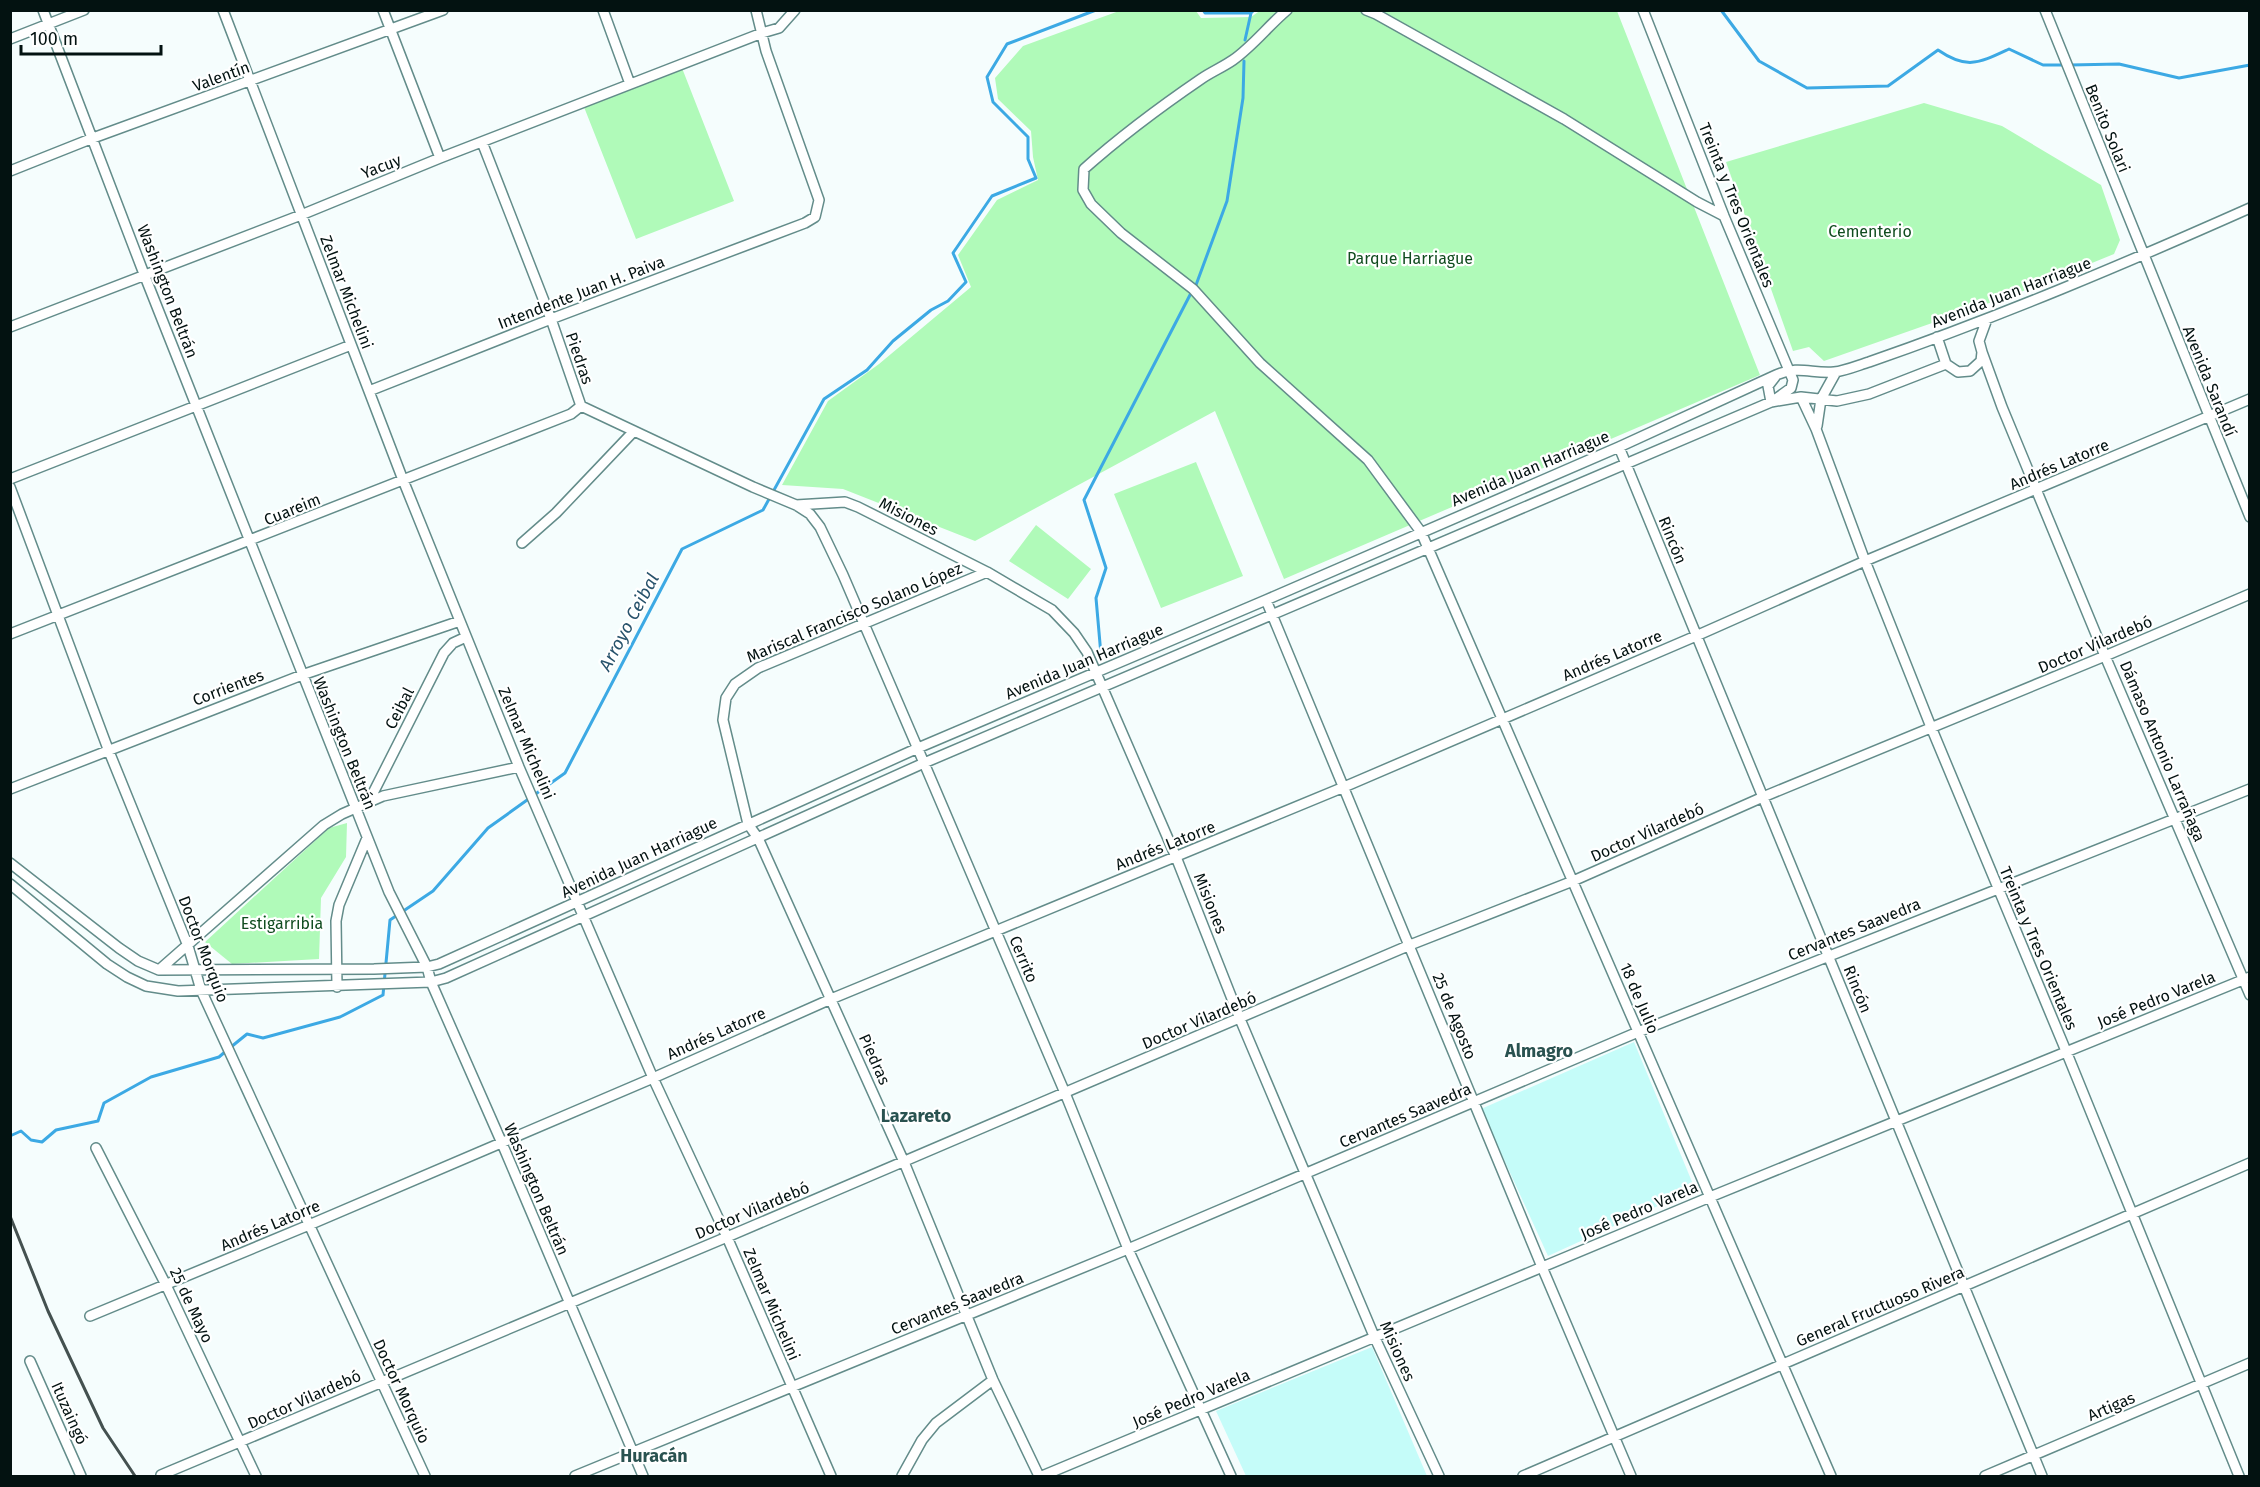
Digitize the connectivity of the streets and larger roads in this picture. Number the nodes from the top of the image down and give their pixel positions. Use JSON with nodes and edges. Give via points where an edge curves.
{"nodes":[{"id":1,"x":43,"y":10,"type":"edge"},
{"id":2,"x":84,"y":10,"type":"edge"},
{"id":3,"x":223,"y":10,"type":"edge"},
{"id":4,"x":383,"y":10,"type":"edge"},
{"id":5,"x":443,"y":10,"type":"edge"},
{"id":6,"x":603,"y":10,"type":"edge"},
{"id":7,"x":756,"y":10,"type":"edge"},
{"id":8,"x":795,"y":10,"type":"edge"},
{"id":9,"x":1287,"y":10,"type":"edge"},
{"id":10,"x":1366,"y":10,"type":"edge"},
{"id":11,"x":2045,"y":10,"type":"edge"},
{"id":12,"x":1644,"y":14,"type":"edge"},
{"id":13,"x":48,"y":24,"type":"junction"},
{"id":14,"x":390,"y":29,"type":"junction"},
{"id":15,"x":762,"y":33,"type":"junction"},
{"id":16,"x":10,"y":39,"type":"edge"},
{"id":17,"x":250,"y":81,"type":"junction"},
{"id":18,"x":630,"y":84,"type":"junction"},
{"id":19,"x":93,"y":138,"type":"junction"},
{"id":20,"x":482,"y":142,"type":"junction"},
{"id":21,"x":440,"y":158,"type":"junction"},
{"id":22,"x":10,"y":171,"type":"edge"},
{"id":23,"x":2250,"y":208,"type":"edge"},
{"id":24,"x":301,"y":215,"type":"junction"},
{"id":25,"x":1724,"y":216,"type":"junction"},
{"id":26,"x":2143,"y":256,"type":"junction"},
{"id":27,"x":144,"y":274,"type":"junction"},
{"id":28,"x":551,"y":319,"type":"junction"},
{"id":29,"x":1987,"y":320,"type":"junction"},
{"id":30,"x":10,"y":327,"type":"edge"},
{"id":31,"x":1962,"y":329,"type":"junction"},
{"id":32,"x":1936,"y":337,"type":"junction"},
{"id":33,"x":1979,"y":341,"type":"junction"},
{"id":34,"x":351,"y":345,"type":"junction"},
{"id":35,"x":1982,"y":352,"type":"junction"},
{"id":36,"x":1946,"y":364,"type":"junction"},
{"id":37,"x":1789,"y":369,"type":"junction"},
{"id":38,"x":1836,"y":372,"type":"junction"},
{"id":39,"x":1776,"y":375,"type":"junction"},
{"id":40,"x":369,"y":392,"type":"junction"},
{"id":41,"x":1801,"y":397,"type":"junction"},
{"id":42,"x":1821,"y":399,"type":"junction"},
{"id":43,"x":2250,"y":399,"type":"edge"},
{"id":44,"x":1772,"y":402,"type":"junction"},
{"id":45,"x":196,"y":405,"type":"junction"},
{"id":46,"x":581,"y":406,"type":"junction"},
{"id":47,"x":2208,"y":418,"type":"junction"},
{"id":48,"x":1816,"y":429,"type":"junction"},
{"id":49,"x":634,"y":431,"type":"junction"},
{"id":50,"x":1618,"y":447,"type":"junction"},
{"id":51,"x":1626,"y":464,"type":"junction"},
{"id":52,"x":10,"y":479,"type":"edge"},
{"id":53,"x":403,"y":480,"type":"junction"},
{"id":54,"x":10,"y":487,"type":"edge"},
{"id":55,"x":753,"y":487,"type":"joint"},
{"id":56,"x":2037,"y":490,"type":"junction"},
{"id":57,"x":796,"y":505,"type":"junction"},
{"id":58,"x":2250,"y":517,"type":"edge"},
{"id":59,"x":1421,"y":532,"type":"junction"},
{"id":60,"x":249,"y":542,"type":"junction"},
{"id":61,"x":522,"y":543,"type":"dead end"},
{"id":62,"x":1429,"y":549,"type":"junction"},
{"id":63,"x":1865,"y":561,"type":"junction"},
{"id":64,"x":987,"y":572,"type":"junction"},
{"id":65,"x":2250,"y":594,"type":"edge"},
{"id":66,"x":1266,"y":600,"type":"junction"},
{"id":67,"x":59,"y":615,"type":"junction"},
{"id":68,"x":1272,"y":615,"type":"junction"},
{"id":69,"x":460,"y":621,"type":"junction"},
{"id":70,"x":864,"y":622,"type":"junction"},
{"id":71,"x":10,"y":634,"type":"edge"},
{"id":72,"x":1696,"y":636,"type":"junction"},
{"id":73,"x":466,"y":637,"type":"junction"},
{"id":74,"x":2105,"y":656,"type":"junction"},
{"id":75,"x":1096,"y":672,"type":"junction"},
{"id":76,"x":302,"y":675,"type":"junction"},
{"id":77,"x":735,"y":684,"type":"joint"},
{"id":78,"x":1102,"y":688,"type":"junction"},
{"id":79,"x":1502,"y":718,"type":"junction"},
{"id":80,"x":1931,"y":727,"type":"junction"},
{"id":81,"x":918,"y":748,"type":"junction"},
{"id":82,"x":108,"y":749,"type":"junction"},
{"id":83,"x":924,"y":763,"type":"junction"},
{"id":84,"x":519,"y":767,"type":"junction"},
{"id":85,"x":1344,"y":787,"type":"junction"},
{"id":86,"x":10,"y":789,"type":"edge"},
{"id":87,"x":2250,"y":789,"type":"edge"},
{"id":88,"x":1763,"y":797,"type":"junction"},
{"id":89,"x":368,"y":803,"type":"junction"},
{"id":90,"x":355,"y":808,"type":"junction"},
{"id":91,"x":2176,"y":818,"type":"junction"},
{"id":92,"x":748,"y":824,"type":"junction"},
{"id":93,"x":367,"y":838,"type":"junction"},
{"id":94,"x":758,"y":838,"type":"junction"},
{"id":95,"x":1176,"y":857,"type":"junction"},
{"id":96,"x":10,"y":863,"type":"edge"},
{"id":97,"x":1573,"y":881,"type":"junction"},
{"id":98,"x":10,"y":884,"type":"edge"},
{"id":99,"x":1998,"y":888,"type":"junction"},
{"id":100,"x":576,"y":903,"type":"junction"},
{"id":101,"x":583,"y":918,"type":"junction"},
{"id":102,"x":995,"y":931,"type":"junction"},
{"id":103,"x":1410,"y":945,"type":"junction"},
{"id":104,"x":188,"y":946,"type":"junction"},
{"id":105,"x":1828,"y":956,"type":"junction"},
{"id":106,"x":426,"y":967,"type":"junction"},
{"id":107,"x":159,"y":970,"type":"junction"},
{"id":108,"x":338,"y":970,"type":"junction"},
{"id":109,"x":194,"y":971,"type":"junction"},
{"id":110,"x":2246,"y":978,"type":"edge"},
{"id":111,"x":431,"y":982,"type":"junction"},
{"id":112,"x":337,"y":987,"type":"junction"},
{"id":113,"x":201,"y":990,"type":"junction"},
{"id":114,"x":2250,"y":995,"type":"edge"},
{"id":115,"x":831,"y":999,"type":"junction"},
{"id":116,"x":1240,"y":1019,"type":"junction"},
{"id":117,"x":1638,"y":1032,"type":"junction"},
{"id":118,"x":2066,"y":1051,"type":"junction"},
{"id":119,"x":653,"y":1078,"type":"junction"},
{"id":120,"x":1065,"y":1093,"type":"junction"},
{"id":121,"x":1474,"y":1102,"type":"junction"},
{"id":122,"x":1896,"y":1122,"type":"junction"},
{"id":123,"x":501,"y":1141,"type":"junction"},
{"id":124,"x":96,"y":1148,"type":"dead end"},
{"id":125,"x":904,"y":1162,"type":"junction"},
{"id":126,"x":2250,"y":1163,"type":"edge"},
{"id":127,"x":1306,"y":1174,"type":"junction"},
{"id":128,"x":1710,"y":1197,"type":"junction"},
{"id":129,"x":2132,"y":1214,"type":"junction"},
{"id":130,"x":309,"y":1225,"type":"junction"},
{"id":131,"x":727,"y":1237,"type":"junction"},
{"id":132,"x":1128,"y":1249,"type":"junction"},
{"id":133,"x":1542,"y":1267,"type":"junction"},
{"id":134,"x":166,"y":1285,"type":"junction"},
{"id":135,"x":1964,"y":1286,"type":"junction"},
{"id":136,"x":568,"y":1303,"type":"junction"},
{"id":137,"x":90,"y":1316,"type":"dead end"},
{"id":138,"x":967,"y":1316,"type":"junction"},
{"id":139,"x":1374,"y":1336,"type":"junction"},
{"id":140,"x":30,"y":1361,"type":"dead end"},
{"id":141,"x":2250,"y":1363,"type":"edge"},
{"id":142,"x":1782,"y":1364,"type":"junction"},
{"id":143,"x":993,"y":1380,"type":"junction"},
{"id":144,"x":381,"y":1382,"type":"junction"},
{"id":145,"x":2200,"y":1384,"type":"junction"},
{"id":146,"x":790,"y":1387,"type":"junction"},
{"id":147,"x":1202,"y":1410,"type":"junction"},
{"id":148,"x":1613,"y":1436,"type":"junction"},
{"id":149,"x":240,"y":1443,"type":"junction"},
{"id":150,"x":633,"y":1453,"type":"junction"},
{"id":151,"x":2033,"y":1455,"type":"junction"},
{"id":152,"x":161,"y":1475,"type":"dead end"},
{"id":153,"x":81,"y":1476,"type":"edge"},
{"id":154,"x":256,"y":1476,"type":"edge"},
{"id":155,"x":425,"y":1476,"type":"edge"},
{"id":156,"x":575,"y":1476,"type":"edge"},
{"id":157,"x":643,"y":1476,"type":"edge"},
{"id":158,"x":831,"y":1476,"type":"edge"},
{"id":159,"x":902,"y":1476,"type":"edge"},
{"id":160,"x":1041,"y":1476,"type":"edge"},
{"id":161,"x":1231,"y":1476,"type":"edge"},
{"id":162,"x":1439,"y":1476,"type":"edge"},
{"id":163,"x":1523,"y":1476,"type":"edge"},
{"id":164,"x":1631,"y":1476,"type":"edge"},
{"id":165,"x":1831,"y":1476,"type":"edge"},
{"id":166,"x":1985,"y":1476,"type":"edge"},
{"id":167,"x":2042,"y":1476,"type":"edge"},
{"id":168,"x":2239,"y":1476,"type":"edge"}],
"edges":[{"from":1,"to":13,"type":"street","name":"Washington Beltrán"},
{"from":2,"to":13,"type":"street"},
{"from":3,"to":17,"type":"street","name":"Zelmar Michelini"},
{"from":4,"to":14,"type":"street"},
{"from":5,"to":14,"type":"street","name":"Valentín"},
{"from":6,"to":18,"type":"street"},
{"from":7,"to":15,"type":"street"},
{"from":8,"to":15,"type":"street","name":"Yacuy","via":[[779,28]]},
{"from":9,"to":59,"type":"street","name":"18 de Julio","via":[[1244,51],[1149,115],[1092,162],[1084,170],[1083,190],[1091,204],[1121,233],[1193,289],[1260,363],[1368,460]]},
{"from":10,"to":25,"type":"street","via":[[1564,119]]},
{"from":11,"to":26,"type":"street","name":"Benito Solari"},
{"from":12,"to":25,"type":"street","name":"Treinta y Tres Orientales"},
{"from":13,"to":16,"type":"street"},
{"from":13,"to":19,"type":"street","name":"Washington Beltrán"},
{"from":14,"to":17,"type":"street","name":"Valentín"},
{"from":14,"to":21,"type":"street"},
{"from":15,"to":18,"type":"street","name":"Yacuy"},
{"from":15,"to":28,"type":"street","name":"Intendente Juan H. Paiva","via":[[819,200],[815,217]]},
{"from":17,"to":19,"type":"street","name":"Valentín"},
{"from":17,"to":24,"type":"street","name":"Zelmar Michelini"},
{"from":18,"to":20,"type":"street","name":"Yacuy"},
{"from":19,"to":22,"type":"street","name":"Valentín"},
{"from":19,"to":27,"type":"street","name":"Washington Beltrán"},
{"from":20,"to":21,"type":"street","name":"Yacuy"},
{"from":20,"to":28,"type":"street","name":"Piedras"},
{"from":21,"to":24,"type":"street","name":"Yacuy"},
{"from":23,"to":26,"type":"street","name":"Avenida Juan Harriague"},
{"from":24,"to":27,"type":"street","name":"Yacuy"},
{"from":24,"to":34,"type":"street","name":"Zelmar Michelini"},
{"from":25,"to":37,"type":"street","name":"Treinta y Tres Orientales"},
{"from":26,"to":29,"type":"street","name":"Avenida Juan Harriague"},
{"from":26,"to":47,"type":"street","name":"Avenida Sarandí"},
{"from":27,"to":30,"type":"street","name":"Yacuy"},
{"from":27,"to":45,"type":"street","name":"Washington Beltrán"},
{"from":28,"to":40,"type":"street","name":"Intendente Juan H. Paiva"},
{"from":28,"to":46,"type":"street","name":"Piedras"},
{"from":29,"to":31,"type":"street","name":"Avenida Juan Harriague"},
{"from":29,"to":33,"type":"street"},
{"from":31,"to":32,"type":"street","name":"Avenida Juan Harriague"},
{"from":31,"to":33,"type":"street"},
{"from":32,"to":36,"type":"street"},
{"from":32,"to":38,"type":"street","name":"Avenida Juan Harriague"},
{"from":33,"to":35,"type":"street"},
{"from":34,"to":40,"type":"street","name":"Zelmar Michelini"},
{"from":34,"to":45,"type":"street"},
{"from":35,"to":36,"type":"street","via":[[1981,361],[1970,371],[1958,372]]},
{"from":35,"to":56,"type":"street","name":"Dámaso Antonio Larrañaga"},
{"from":36,"to":42,"type":"street","name":"Avenida Juan Harriague","via":[[1869,394],[1837,401]]},
{"from":37,"to":38,"type":"street","name":"Avenida Juan Harriague"},
{"from":37,"to":39,"type":"street","name":"Avenida Juan Harriague"},
{"from":37,"to":44,"type":"street","via":[[1793,384]]},
{"from":38,"to":42,"type":"street","name":"Treinta y Tres Orientales"},
{"from":39,"to":44,"type":"street","via":[[1768,386]]},
{"from":39,"to":50,"type":"street","name":"Avenida Juan Harriague"},
{"from":40,"to":53,"type":"street","name":"Zelmar Michelini"},
{"from":41,"to":42,"type":"street","name":"Avenida Juan Harriague"},
{"from":41,"to":44,"type":"street","name":"Avenida Juan Harriague"},
{"from":41,"to":48,"type":"street","name":"Treinta y Tres Orientales"},
{"from":42,"to":48,"type":"street","name":"Treinta y Tres Orientales"},
{"from":43,"to":47,"type":"street","name":"Andrés Latorre"},
{"from":44,"to":51,"type":"street","name":"Avenida Juan Harriague"},
{"from":45,"to":52,"type":"street"},
{"from":45,"to":60,"type":"street","name":"Washington Beltrán"},
{"from":46,"to":49,"type":"street","name":"Piedras"},
{"from":46,"to":53,"type":"street","name":"Cuareim","via":[[571,414]]},
{"from":47,"to":56,"type":"street","name":"Andrés Latorre"},
{"from":47,"to":58,"type":"street","name":"Avenida Sarandí"},
{"from":48,"to":63,"type":"street","name":"Treinta y Tres Orientales"},
{"from":49,"to":55,"type":"street","name":"Piedras"},
{"from":49,"to":61,"type":"street"},
{"from":50,"to":51,"type":"street","name":"Rincón"},
{"from":50,"to":59,"type":"street","name":"Avenida Juan Harriague"},
{"from":51,"to":62,"type":"street","name":"Avenida Juan Harriague"},
{"from":51,"to":72,"type":"street","name":"Rincón"},
{"from":53,"to":60,"type":"street","name":"Cuareim"},
{"from":53,"to":69,"type":"street","name":"Zelmar Michelini"},
{"from":54,"to":67,"type":"street","name":"Doctor Morquio"},
{"from":55,"to":57,"type":"street","name":"Cerrito"},
{"from":56,"to":63,"type":"street","name":"Andrés Latorre"},
{"from":56,"to":74,"type":"street","name":"Dámaso Antonio Larrañaga"},
{"from":57,"to":64,"type":"street","name":"Misiones","via":[[845,502]]},
{"from":57,"to":70,"type":"street","name":"Cerrito","via":[[820,527]]},
{"from":59,"to":62,"type":"street","name":"18 de Julio"},
{"from":59,"to":66,"type":"street","name":"Avenida Juan Harriague"},
{"from":60,"to":67,"type":"street","name":"Cuareim"},
{"from":60,"to":76,"type":"street","name":"Washington Beltrán"},
{"from":62,"to":68,"type":"street","name":"Avenida Juan Harriague"},
{"from":62,"to":79,"type":"street","name":"18 de Julio"},
{"from":63,"to":72,"type":"street","name":"Andrés Latorre"},
{"from":63,"to":80,"type":"street","name":"Treinta y Tres Orientales"},
{"from":64,"to":70,"type":"street","name":"Mariscal Francisco Solano López"},
{"from":64,"to":75,"type":"street","name":"Misiones","via":[[1052,610],[1074,633]]},
{"from":65,"to":74,"type":"street","name":"Doctor Vilardebó"},
{"from":66,"to":68,"type":"street","name":"25 de Agosto"},
{"from":66,"to":75,"type":"street","name":"Avenida Juan Harriague"},
{"from":67,"to":71,"type":"street","name":"Cuareim"},
{"from":67,"to":82,"type":"street","name":"Doctor Morquio"},
{"from":68,"to":78,"type":"street","name":"Avenida Juan Harriague"},
{"from":68,"to":85,"type":"street","name":"25 de Agosto"},
{"from":69,"to":73,"type":"street","name":"Zelmar Michelini"},
{"from":69,"to":76,"type":"street","name":"Corrientes"},
{"from":70,"to":77,"type":"street","name":"Mariscal Francisco Solano López","via":[[758,668]]},
{"from":70,"to":81,"type":"street","name":"Cerrito"},
{"from":72,"to":79,"type":"street","name":"Andrés Latorre"},
{"from":72,"to":88,"type":"street","name":"Rincón"},
{"from":73,"to":84,"type":"street","name":"Zelmar Michelini"},
{"from":73,"to":89,"type":"street","name":"Ceibal","via":[[444,653]]},
{"from":74,"to":80,"type":"street","name":"Doctor Vilardebó"},
{"from":74,"to":91,"type":"street","name":"Dámaso Antonio Larrañaga"},
{"from":75,"to":78,"type":"street","name":"Misiones"},
{"from":75,"to":81,"type":"street","name":"Avenida Juan Harriague"},
{"from":76,"to":82,"type":"street","name":"Corrientes"},
{"from":76,"to":90,"type":"street","name":"Washington Beltrán"},
{"from":77,"to":92,"type":"street","name":"Piedras","via":[[726,698],[723,720]]},
{"from":78,"to":83,"type":"street","name":"Avenida Juan Harriague"},
{"from":78,"to":95,"type":"street","name":"Misiones"},
{"from":79,"to":85,"type":"street","name":"Andrés Latorre"},
{"from":79,"to":97,"type":"street","name":"18 de Julio"},
{"from":80,"to":88,"type":"street","name":"Doctor Vilardebó"},
{"from":80,"to":99,"type":"street","name":"Treinta y Tres Orientales"},
{"from":81,"to":83,"type":"street","name":"Cerrito"},
{"from":81,"to":92,"type":"street","name":"Avenida Juan Harriague"},
{"from":82,"to":86,"type":"street","name":"Corrientes"},
{"from":82,"to":104,"type":"street","name":"Doctor Morquio"},
{"from":83,"to":94,"type":"street","name":"Avenida Juan Harriague"},
{"from":83,"to":102,"type":"street","name":"Cerrito"},
{"from":84,"to":89,"type":"street","via":[[408,790]]},
{"from":84,"to":100,"type":"street","name":"Zelmar Michelini"},
{"from":85,"to":95,"type":"street","name":"Andrés Latorre"},
{"from":85,"to":103,"type":"street","name":"25 de Agosto"},
{"from":87,"to":91,"type":"street","name":"Cervantes Saavedra"},
{"from":88,"to":97,"type":"street","name":"Doctor Vilardebó"},
{"from":88,"to":105,"type":"street","name":"Rincón"},
{"from":89,"to":90,"type":"street"},
{"from":90,"to":93,"type":"street","name":"Washington Beltrán"},
{"from":90,"to":104,"type":"street","via":[[324,825]]},
{"from":91,"to":99,"type":"street","name":"Cervantes Saavedra"},
{"from":91,"to":110,"type":"street","name":"Dámaso Antonio Larrañaga"},
{"from":92,"to":94,"type":"street","name":"Piedras"},
{"from":92,"to":100,"type":"street","name":"Avenida Juan Harriague"},
{"from":93,"to":106,"type":"street","name":"Washington Beltrán"},
{"from":93,"to":108,"type":"street","via":[[339,905]]},
{"from":94,"to":101,"type":"street","name":"Avenida Juan Harriague"},
{"from":94,"to":115,"type":"street","name":"Piedras"},
{"from":95,"to":102,"type":"street","name":"Andrés Latorre"},
{"from":95,"to":116,"type":"street","name":"Misiones"},
{"from":96,"to":107,"type":"street","via":[[119,948]]},
{"from":97,"to":103,"type":"street","name":"Doctor Vilardebó"},
{"from":97,"to":117,"type":"street","name":"18 de Julio"},
{"from":98,"to":113,"type":"street","name":"Avenida Juan Harriague","via":[[127,977],[160,989]]},
{"from":99,"to":105,"type":"street","name":"Cervantes Saavedra"},
{"from":99,"to":118,"type":"street","name":"Treinta y Tres Orientales"},
{"from":100,"to":101,"type":"street","name":"Zelmar Michelini"},
{"from":100,"to":106,"type":"street","name":"Avenida Juan Harriague"},
{"from":101,"to":111,"type":"street","name":"Avenida Juan Harriague"},
{"from":101,"to":119,"type":"street","name":"Zelmar Michelini"},
{"from":102,"to":115,"type":"street","name":"Andrés Latorre"},
{"from":102,"to":120,"type":"street","name":"Cerrito"},
{"from":103,"to":116,"type":"street","name":"Doctor Vilardebó"},
{"from":103,"to":121,"type":"street","name":"25 de Agosto"},
{"from":104,"to":107,"type":"street"},
{"from":104,"to":109,"type":"street","name":"Doctor Morquio"},
{"from":105,"to":117,"type":"street","name":"Cervantes Saavedra"},
{"from":105,"to":122,"type":"street","name":"Rincón"},
{"from":106,"to":108,"type":"street","name":"Avenida Juan Harriague"},
{"from":106,"to":111,"type":"street","name":"Washington Beltrán"},
{"from":107,"to":109,"type":"street","name":"Avenida Juan Harriague"},
{"from":108,"to":109,"type":"street","name":"Avenida Juan Harriague"},
{"from":108,"to":112,"type":"street"},
{"from":109,"to":113,"type":"street","name":"Doctor Morquio"},
{"from":110,"to":114,"type":"street","name":"Dámaso Antonio Larrañaga"},
{"from":110,"to":118,"type":"street","name":"José Pedro Varela"},
{"from":111,"to":112,"type":"street","name":"Avenida Juan Harriague"},
{"from":111,"to":123,"type":"street","name":"Washington Beltrán"},
{"from":112,"to":113,"type":"street","name":"Avenida Juan Harriague"},
{"from":113,"to":130,"type":"street","name":"Doctor Morquio"},
{"from":115,"to":119,"type":"street","name":"Andrés Latorre"},
{"from":115,"to":125,"type":"street","name":"Piedras"},
{"from":116,"to":120,"type":"street","name":"Doctor Vilardebó"},
{"from":116,"to":127,"type":"street","name":"Misiones"},
{"from":117,"to":121,"type":"street","name":"Cervantes Saavedra"},
{"from":117,"to":128,"type":"street","name":"18 de Julio"},
{"from":118,"to":122,"type":"street","name":"José Pedro Varela"},
{"from":118,"to":129,"type":"street","name":"Treinta y Tres Orientales"},
{"from":119,"to":123,"type":"street","name":"Andrés Latorre"},
{"from":119,"to":131,"type":"street","name":"Zelmar Michelini"},
{"from":120,"to":125,"type":"street","name":"Doctor Vilardebó"},
{"from":120,"to":132,"type":"street","name":"Cerrito"},
{"from":121,"to":127,"type":"street","name":"Cervantes Saavedra"},
{"from":121,"to":133,"type":"street","name":"25 de Agosto"},
{"from":122,"to":128,"type":"street","name":"José Pedro Varela"},
{"from":122,"to":135,"type":"street","name":"Rincón"},
{"from":123,"to":130,"type":"street","name":"Andrés Latorre"},
{"from":123,"to":136,"type":"street","name":"Washington Beltrán"},
{"from":124,"to":134,"type":"street","name":"25 de Mayo"},
{"from":125,"to":131,"type":"street","name":"Doctor Vilardebó"},
{"from":125,"to":138,"type":"street","name":"Piedras"},
{"from":126,"to":129,"type":"street","name":"General Fructuoso Rivera"},
{"from":127,"to":132,"type":"street","name":"Cervantes Saavedra"},
{"from":127,"to":139,"type":"street","name":"Misiones"},
{"from":128,"to":133,"type":"street","name":"José Pedro Varela"},
{"from":128,"to":142,"type":"street","name":"18 de Julio"},
{"from":129,"to":135,"type":"street","name":"General Fructuoso Rivera"},
{"from":129,"to":145,"type":"street","name":"Treinta y Tres Orientales"},
{"from":130,"to":134,"type":"street","name":"Andrés Latorre"},
{"from":130,"to":144,"type":"street","name":"Doctor Morquio"},
{"from":131,"to":136,"type":"street","name":"Doctor Vilardebó"},
{"from":131,"to":146,"type":"street","name":"Zelmar Michelini"},
{"from":132,"to":138,"type":"street","name":"Cervantes Saavedra"},
{"from":132,"to":147,"type":"street","name":"Cerrito"},
{"from":133,"to":139,"type":"street","name":"José Pedro Varela"},
{"from":133,"to":148,"type":"street","name":"25 de Agosto"},
{"from":134,"to":137,"type":"street","name":"Andrés Latorre"},
{"from":134,"to":149,"type":"street","name":"25 de Mayo"},
{"from":135,"to":142,"type":"street","name":"General Fructuoso Rivera"},
{"from":135,"to":151,"type":"street","name":"Rincón"},
{"from":136,"to":144,"type":"street","name":"Doctor Vilardebó"},
{"from":136,"to":150,"type":"street","name":"Washington Beltrán"},
{"from":138,"to":143,"type":"street","name":"Piedras"},
{"from":138,"to":146,"type":"street","name":"Cervantes Saavedra"},
{"from":139,"to":147,"type":"street","name":"José Pedro Varela"},
{"from":139,"to":162,"type":"street","name":"Misiones"},
{"from":140,"to":153,"type":"street","name":"Ituzaingó"},
{"from":141,"to":145,"type":"street","name":"Artigas"},
{"from":142,"to":148,"type":"street","name":"General Fructuoso Rivera"},
{"from":142,"to":165,"type":"street","name":"18 de Julio"},
{"from":143,"to":159,"type":"street","via":[[936,1423]]},
{"from":143,"to":160,"type":"street","name":"Piedras"},
{"from":144,"to":149,"type":"street","name":"Doctor Vilardebó"},
{"from":144,"to":155,"type":"street","name":"Doctor Morquio"},
{"from":145,"to":151,"type":"street","name":"Artigas"},
{"from":145,"to":168,"type":"street","name":"Treinta y Tres Orientales"},
{"from":146,"to":150,"type":"street","name":"Cervantes Saavedra"},
{"from":146,"to":158,"type":"street","name":"Zelmar Michelini"},
{"from":147,"to":160,"type":"street","name":"José Pedro Varela"},
{"from":147,"to":161,"type":"street","name":"Cerrito"},
{"from":148,"to":163,"type":"street","name":"General Fructuoso Rivera"},
{"from":148,"to":164,"type":"street","name":"25 de Agosto"},
{"from":149,"to":152,"type":"street","name":"Doctor Vilardebó"},
{"from":149,"to":154,"type":"street","name":"25 de Mayo"},
{"from":150,"to":156,"type":"street","name":"Cervantes Saavedra"},
{"from":150,"to":157,"type":"street","name":"Washington Beltrán"},
{"from":151,"to":166,"type":"street","name":"Artigas"},
{"from":151,"to":167,"type":"street","name":"Rincón"}]}
